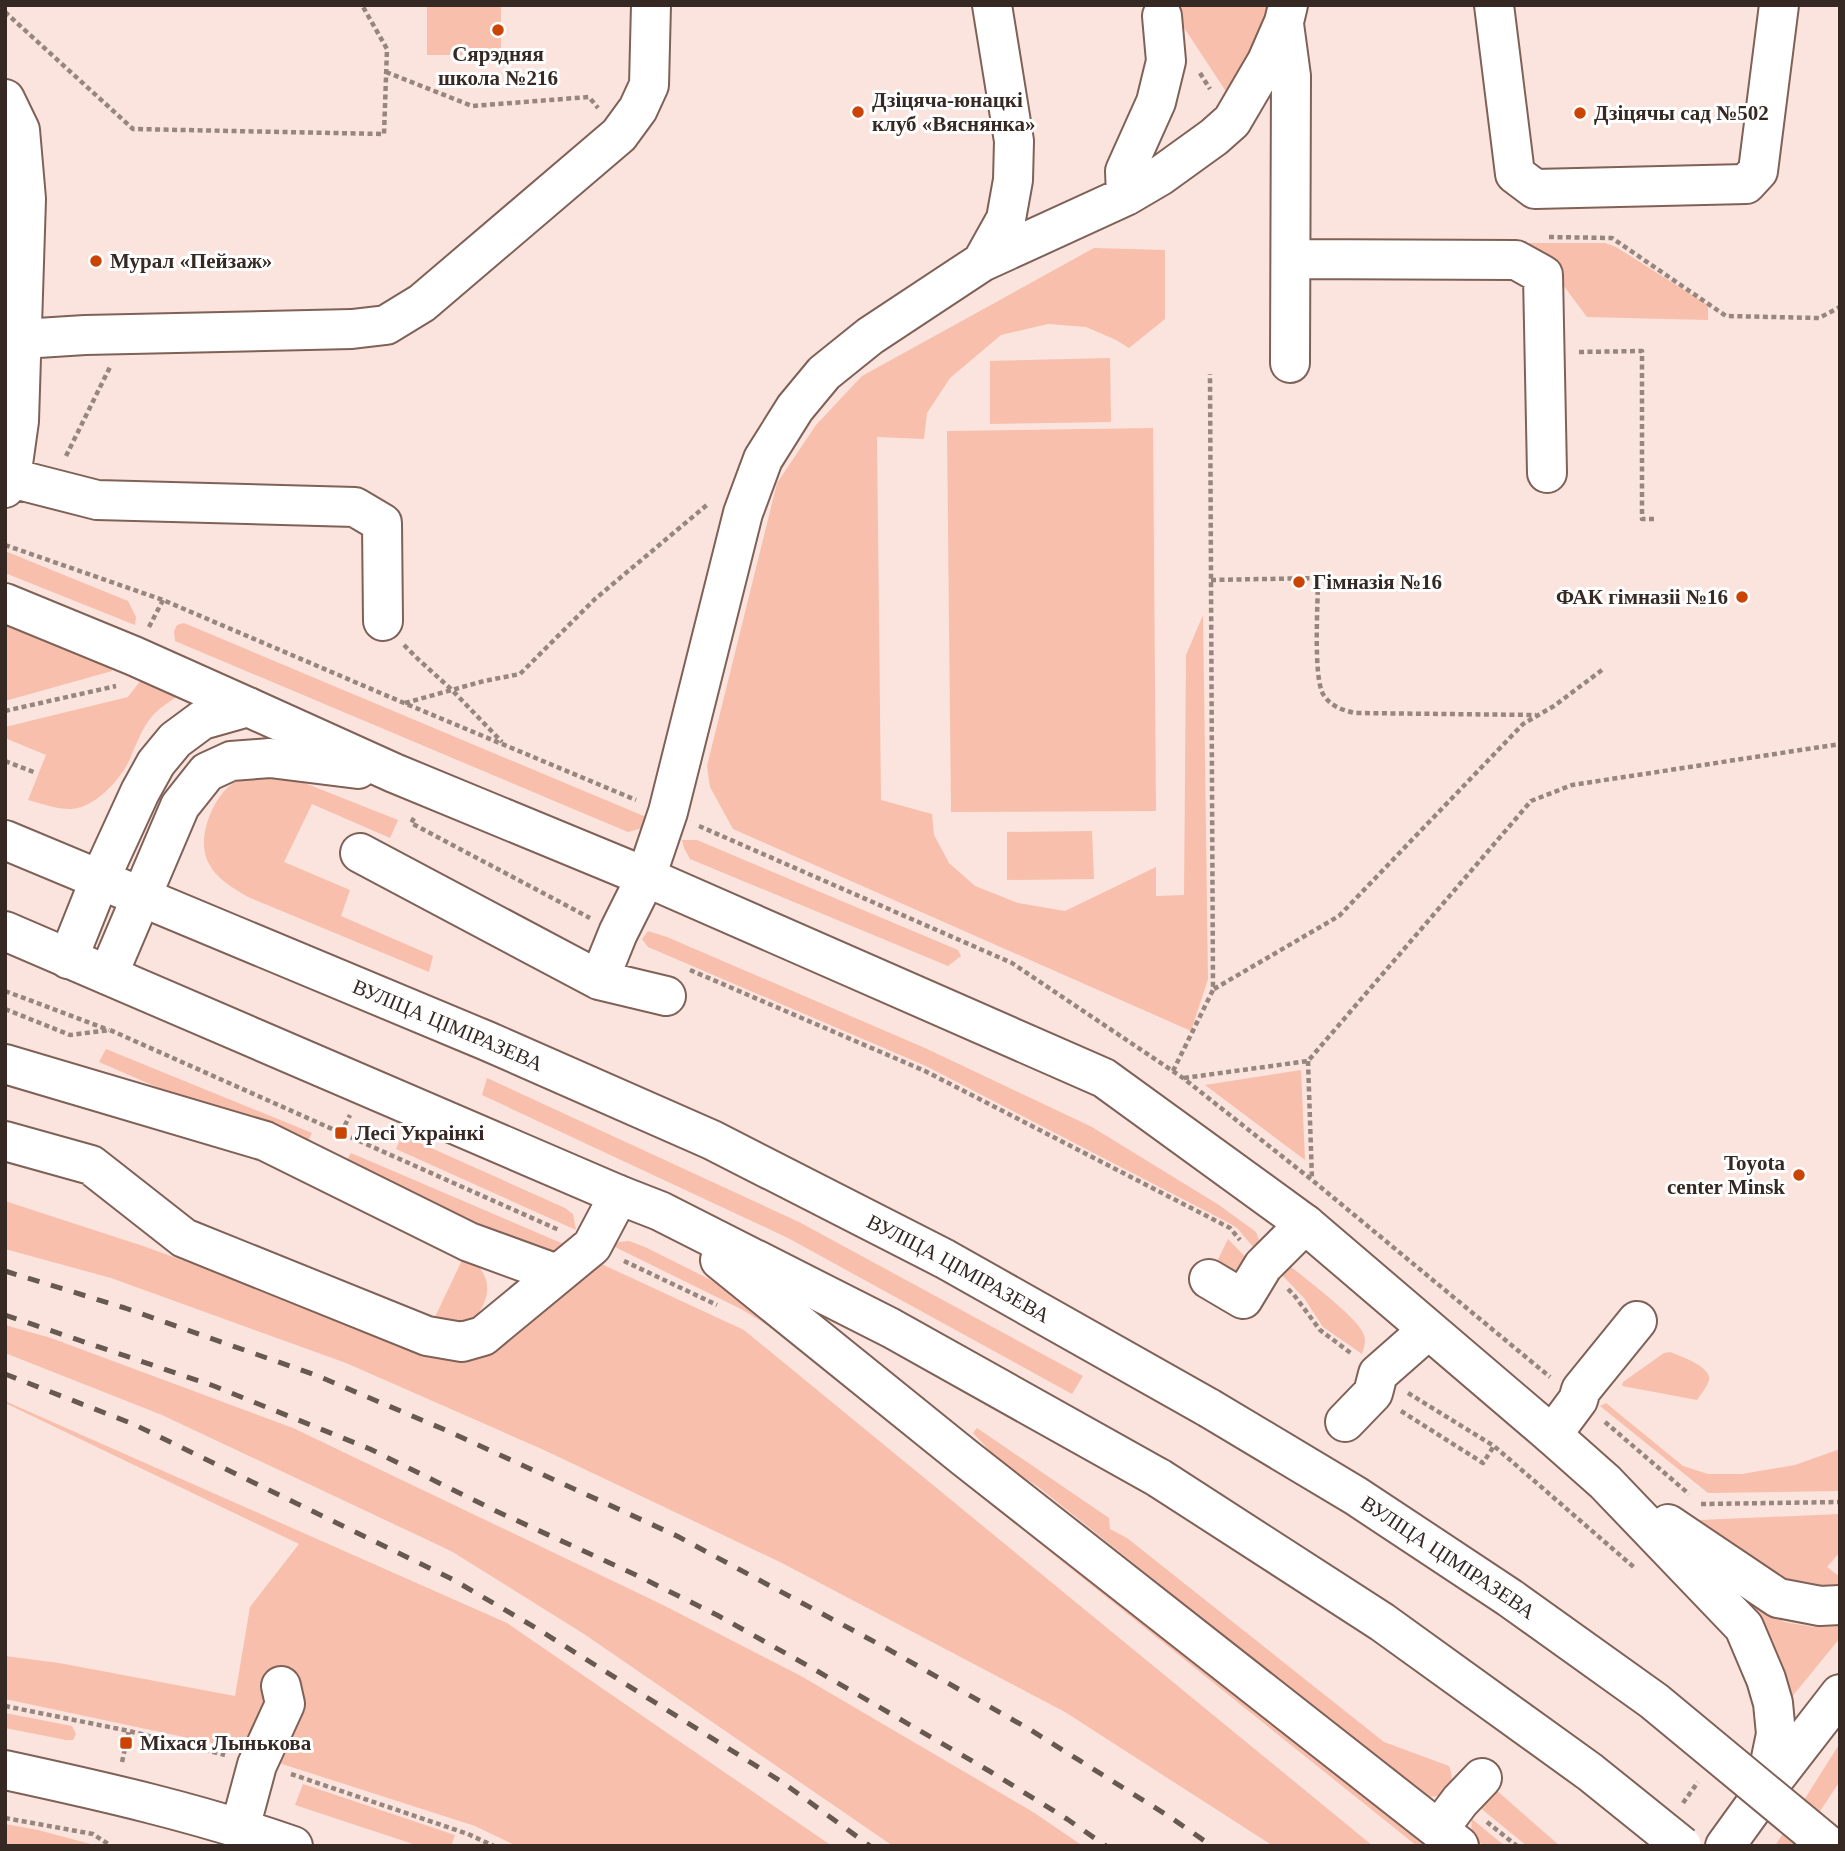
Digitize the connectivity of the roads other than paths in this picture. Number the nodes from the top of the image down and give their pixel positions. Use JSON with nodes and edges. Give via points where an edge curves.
{"nodes":[{"id":1,"x":651,"y":5,"type":"edge"},
{"id":2,"x":992,"y":5,"type":"edge"},
{"id":3,"x":1494,"y":5,"type":"edge"},
{"id":4,"x":1779,"y":5,"type":"edge"},
{"id":5,"x":1286,"y":14,"type":"edge"},
{"id":6,"x":1162,"y":16,"type":"dead end"},
{"id":7,"x":5,"y":99,"type":"edge"},
{"id":8,"x":1126,"y":196,"type":"junction"},
{"id":9,"x":1291,"y":259,"type":"junction"},
{"id":10,"x":982,"y":262,"type":"junction"},
{"id":11,"x":22,"y":339,"type":"junction"},
{"id":12,"x":1290,"y":363,"type":"dead end"},
{"id":13,"x":1547,"y":473,"type":"dead end"},
{"id":14,"x":8,"y":483,"type":"edge"},
{"id":15,"x":5,"y":603,"type":"edge"},
{"id":16,"x":383,"y":621,"type":"road end"},
{"id":17,"x":248,"y":707,"type":"junction"},
{"id":18,"x":394,"y":774,"type":"junction"},
{"id":19,"x":5,"y":840,"type":"edge"},
{"id":20,"x":360,"y":853,"type":"dead end"},
{"id":21,"x":646,"y":877,"type":"junction"},
{"id":22,"x":100,"y":879,"type":"junction"},
{"id":23,"x":141,"y":896,"type":"junction"},
{"id":24,"x":5,"y":931,"type":"edge"},
{"id":25,"x":68,"y":959,"type":"junction"},
{"id":26,"x":108,"y":975,"type":"junction"},
{"id":27,"x":599,"y":980,"type":"junction"},
{"id":28,"x":674,"y":981,"type":"road end"},
{"id":29,"x":5,"y":1064,"type":"edge"},
{"id":30,"x":5,"y":1141,"type":"edge"},
{"id":31,"x":620,"y":1195,"type":"junction"},
{"id":32,"x":660,"y":1211,"type":"junction"},
{"id":33,"x":1305,"y":1224,"type":"junction"},
{"id":34,"x":557,"y":1274,"type":"junction"},
{"id":35,"x":1209,"y":1279,"type":"dead end"},
{"id":36,"x":1637,"y":1321,"type":"dead end"},
{"id":37,"x":1428,"y":1330,"type":"junction"},
{"id":38,"x":1345,"y":1422,"type":"dead end"},
{"id":39,"x":1552,"y":1434,"type":"junction"},
{"id":40,"x":1605,"y":1482,"type":"junction"},
{"id":41,"x":1840,"y":1605,"type":"edge"},
{"id":42,"x":281,"y":1686,"type":"dead end"},
{"id":43,"x":1840,"y":1694,"type":"edge"},
{"id":44,"x":5,"y":1769,"type":"edge"},
{"id":45,"x":1482,"y":1778,"type":"dead end"},
{"id":46,"x":1764,"y":1792,"type":"junction"},
{"id":47,"x":240,"y":1828,"type":"junction"},
{"id":48,"x":1678,"y":1829,"type":"edge"},
{"id":49,"x":1449,"y":1837,"type":"edge"},
{"id":50,"x":1840,"y":1837,"type":"edge"},
{"id":51,"x":293,"y":1846,"type":"edge"},
{"id":52,"x":1726,"y":1846,"type":"edge"},
{"id":53,"x":1831,"y":1846,"type":"edge"}],
"edges":[{"from":1,"to":11,"type":"main road","via":[[649,85],[619,135],[422,303],[386,325]]},
{"from":2,"to":10,"type":"main road","via":[[1014,141],[1013,180],[1006,219]]},
{"from":3,"to":4,"type":"main road","via":[[1515,174],[1535,189],[1746,184],[1758,171]]},
{"from":5,"to":8,"type":"main road","via":[[1268,61],[1232,121]]},
{"from":5,"to":9,"type":"main road","via":[[1291,76]]},
{"from":6,"to":8,"type":"main road","via":[[1166,61],[1156,102],[1125,171]]},
{"from":7,"to":11,"type":"main road","via":[[20,130],[24,162]]},
{"from":8,"to":10,"type":"main road"},
{"from":9,"to":12,"type":"main road"},
{"from":9,"to":13,"type":"main road","via":[[1516,260],[1543,275]]},
{"from":10,"to":21,"type":"main road","via":[[870,336],[824,373],[763,459],[743,513],[668,813]]},
{"from":11,"to":14,"type":"main road","via":[[19,421]]},
{"from":14,"to":16,"type":"main road","via":[[97,500],[355,507],[382,523]]},
{"from":15,"to":17,"type":"main road"},
{"from":17,"to":18,"type":"main road"},
{"from":17,"to":22,"type":"main road","via":[[202,720],[175,740],[139,792]]},
{"from":18,"to":21,"type":"main road"},
{"from":18,"to":23,"type":"main road","via":[[270,758],[219,766],[208,772],[180,806]]},
{"from":19,"to":22,"type":"main road","name":"ВУЛІЦА ЦІМІРАЗЕВА"},
{"from":20,"to":27,"type":"main road"},
{"from":21,"to":27,"type":"main road"},
{"from":21,"to":33,"type":"main road","via":[[1104,1078]]},
{"from":22,"to":23,"type":"main road","name":"ВУЛІЦА ЦІМІРАЗЕВА"},
{"from":22,"to":25,"type":"main road"},
{"from":23,"to":26,"type":"main road"},
{"from":23,"to":53,"type":"main road","name":"ВУЛІЦА ЦІМІРАЗЕВА","bridge":true,"via":[[712,1140],[945,1259],[1356,1496],[1510,1598],[1654,1701]]},
{"from":24,"to":25,"type":"main road"},
{"from":25,"to":26,"type":"main road"},
{"from":26,"to":31,"type":"main road"},
{"from":27,"to":28,"type":"main road"},
{"from":29,"to":34,"type":"main road","via":[[265,1142],[469,1242]]},
{"from":30,"to":34,"type":"main road","via":[[91,1165],[184,1238],[426,1336],[462,1342],[483,1336]]},
{"from":31,"to":32,"type":"main road"},
{"from":31,"to":34,"type":"main road","via":[[593,1246]]},
{"from":32,"to":48,"type":"main road","bridge":true,"via":[[891,1328],[1160,1478],[1382,1622],[1590,1772]]},
{"from":32,"to":49,"type":"main road","via":[[964,1457]]},
{"from":33,"to":35,"type":"main road","via":[[1263,1266],[1243,1299]]},
{"from":33,"to":37,"type":"main road"},
{"from":36,"to":39,"type":"main road"},
{"from":37,"to":38,"type":"main road"},
{"from":37,"to":39,"type":"main road"},
{"from":39,"to":40,"type":"main road"},
{"from":40,"to":41,"type":"main road","via":[[1778,1598]]},
{"from":40,"to":46,"type":"main road","via":[[1744,1627],[1773,1703],[1776,1734]]},
{"from":42,"to":47,"type":"main road","via":[[285,1704],[257,1765]]},
{"from":43,"to":46,"type":"main road"},
{"from":44,"to":47,"type":"main road","via":[[115,1793]]},
{"from":45,"to":49,"type":"main road","via":[[1460,1801]]},
{"from":46,"to":52,"type":"main road"},
{"from":47,"to":51,"type":"main road"},
{"from":50,"to":53,"type":"main road"}]}
